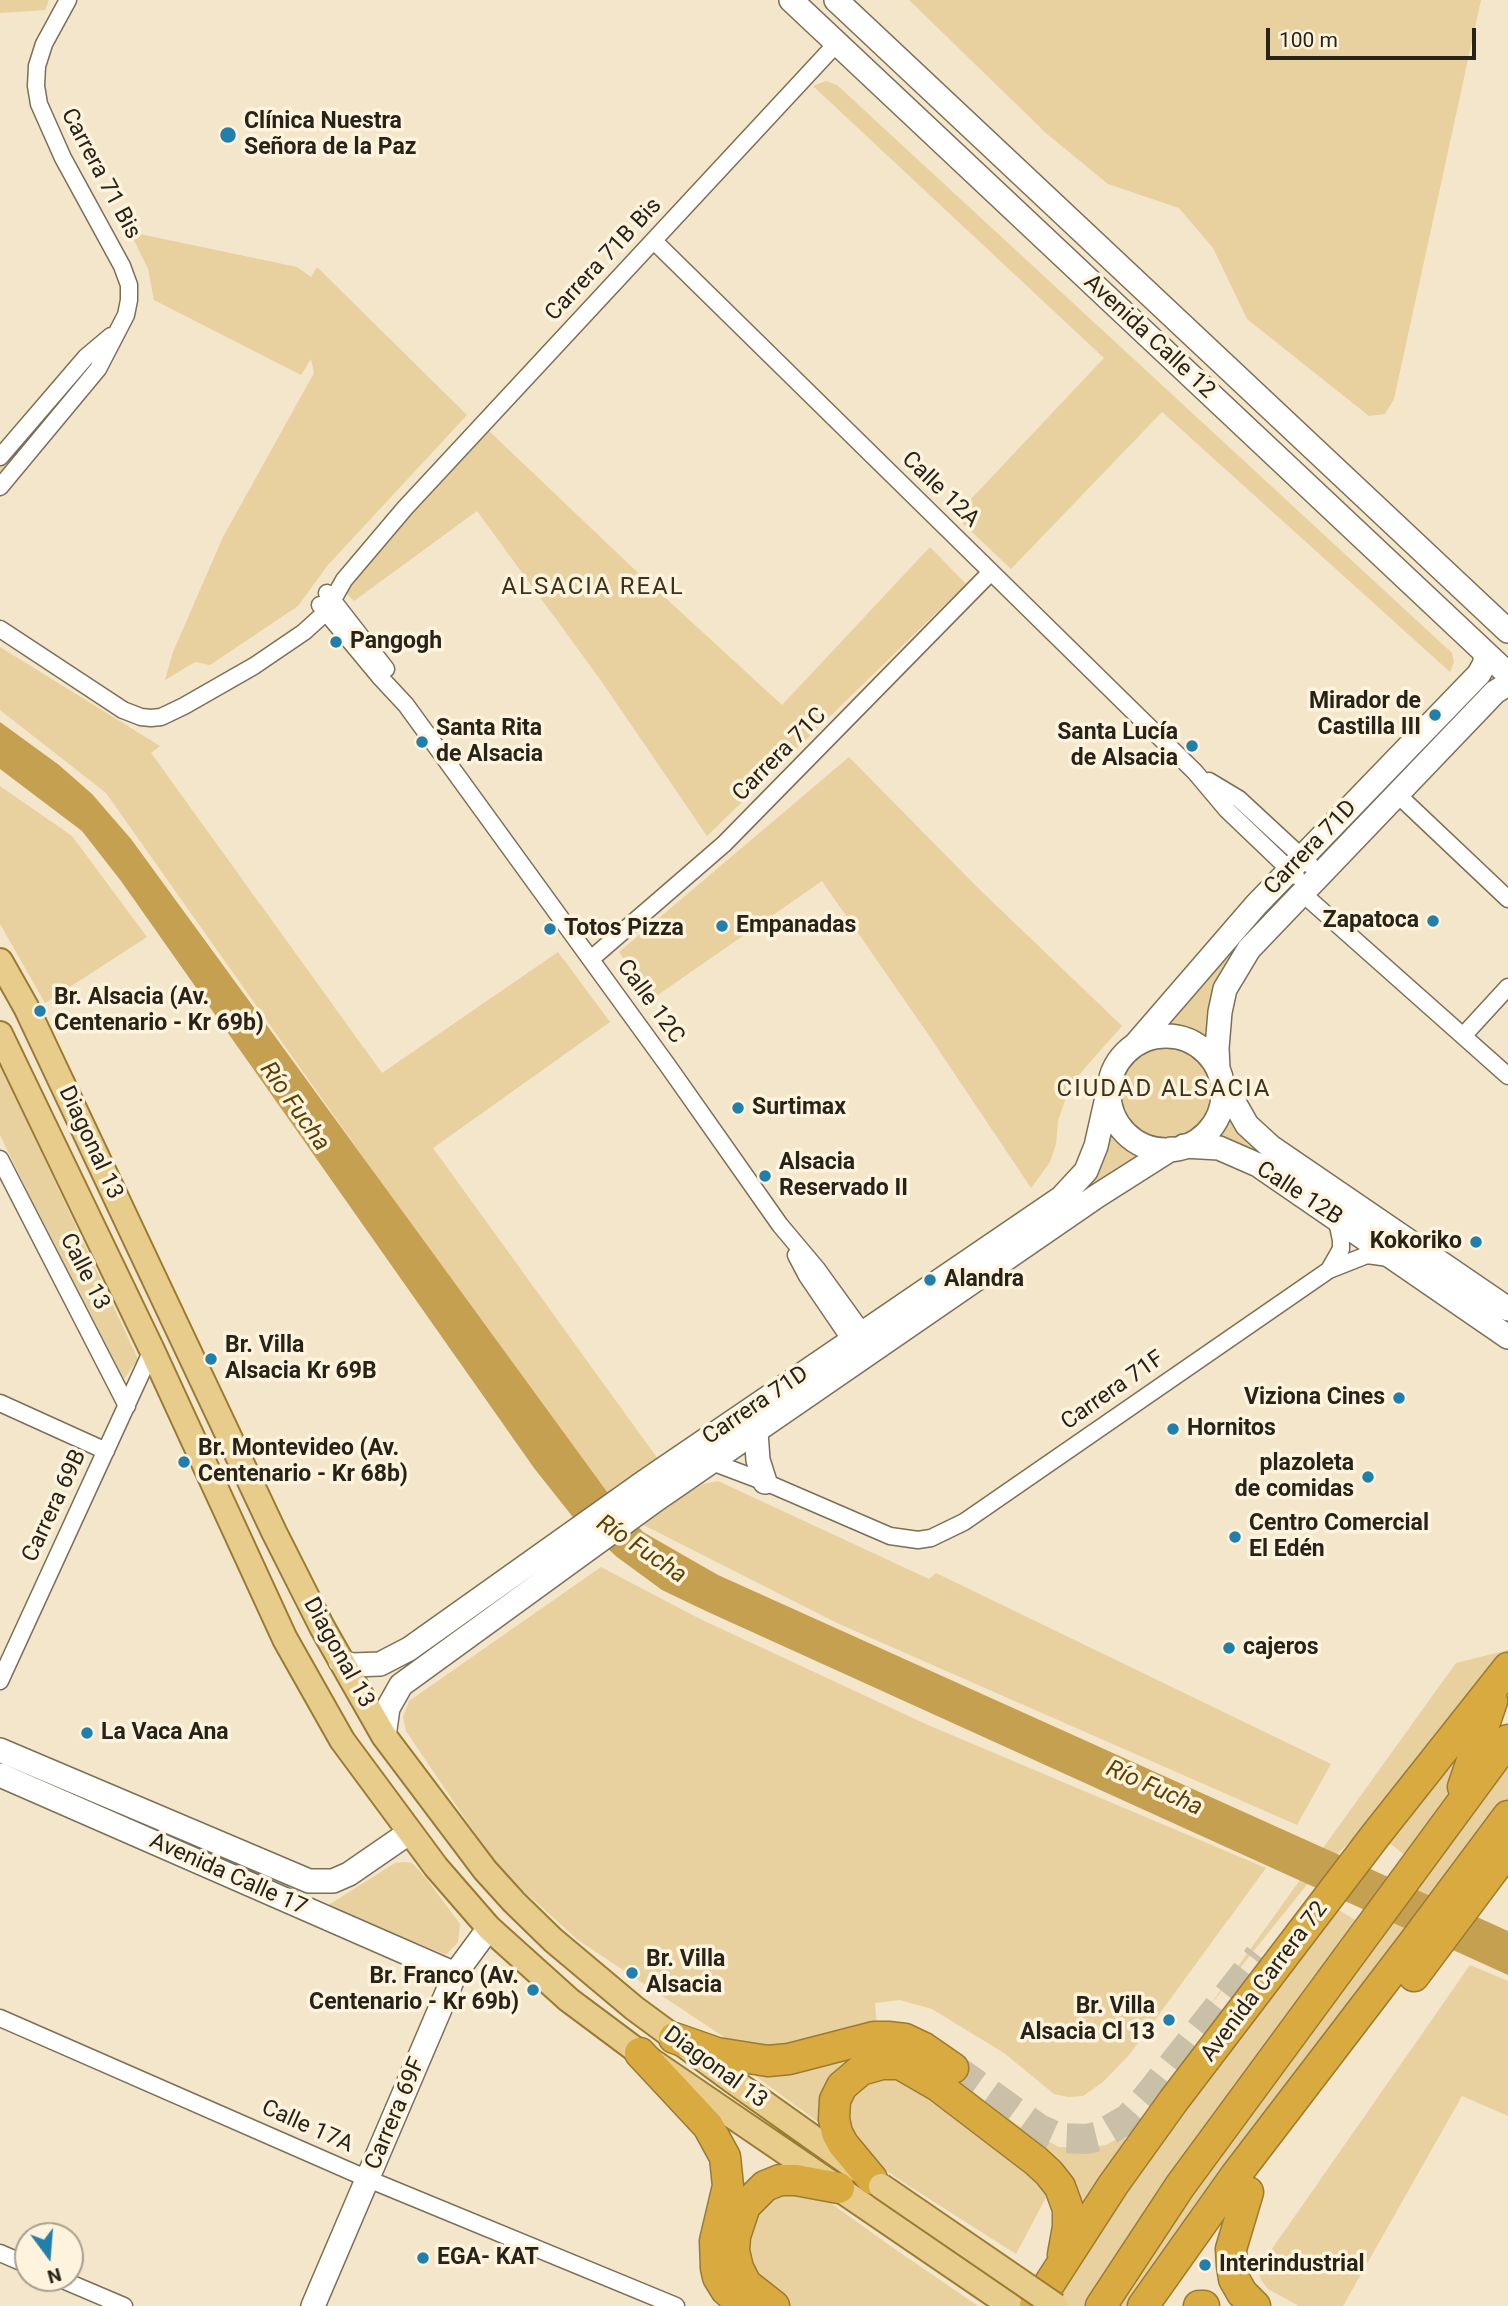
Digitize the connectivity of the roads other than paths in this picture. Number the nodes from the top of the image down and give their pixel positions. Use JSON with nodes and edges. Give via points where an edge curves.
{"nodes":[{"id":1,"x":68,"y":0,"type":"edge"},
{"id":2,"x":791,"y":0,"type":"edge"},
{"id":3,"x":836,"y":0,"type":"edge"},
{"id":4,"x":837,"y":43,"type":"junction"},
{"id":5,"x":1088,"y":236,"type":"junction"},
{"id":6,"x":653,"y":241,"type":"junction"},
{"id":7,"x":1066,"y":258,"type":"junction"},
{"id":8,"x":118,"y":330,"type":"junction"},
{"id":9,"x":0,"y":457,"type":"edge"},
{"id":10,"x":0,"y":487,"type":"edge"},
{"id":11,"x":991,"y":572,"type":"junction"},
{"id":12,"x":326,"y":602,"type":"junction"},
{"id":13,"x":0,"y":629,"type":"edge"},
{"id":14,"x":1508,"y":631,"type":"edge"},
{"id":15,"x":1485,"y":653,"type":"junction"},
{"id":16,"x":1508,"y":674,"type":"edge"},
{"id":17,"x":1508,"y":684,"type":"edge"},
{"id":18,"x":1397,"y":794,"type":"junction"},
{"id":19,"x":1296,"y":864,"type":"junction"},
{"id":20,"x":1310,"y":885,"type":"junction"},
{"id":21,"x":1508,"y":899,"type":"edge"},
{"id":22,"x":591,"y":959,"type":"junction"},
{"id":23,"x":0,"y":961,"type":"edge"},
{"id":24,"x":1508,"y":987,"type":"edge"},
{"id":25,"x":0,"y":1034,"type":"edge"},
{"id":26,"x":1463,"y":1036,"type":"junction"},
{"id":27,"x":1135,"y":1045,"type":"junction"},
{"id":28,"x":1220,"y":1075,"type":"junction"},
{"id":29,"x":1508,"y":1076,"type":"edge"},
{"id":30,"x":1110,"y":1084,"type":"junction"},
{"id":31,"x":1177,"y":1148,"type":"junction"},
{"id":32,"x":0,"y":1159,"type":"edge"},
{"id":33,"x":1336,"y":1217,"type":"junction"},
{"id":34,"x":1395,"y":1259,"type":"junction"},
{"id":35,"x":1329,"y":1270,"type":"junction"},
{"id":36,"x":1508,"y":1309,"type":"edge"},
{"id":37,"x":1508,"y":1337,"type":"edge"},
{"id":38,"x":863,"y":1345,"type":"junction"},
{"id":39,"x":152,"y":1350,"type":"junction"},
{"id":40,"x":0,"y":1403,"type":"edge"},
{"id":41,"x":127,"y":1406,"type":"junction"},
{"id":42,"x":756,"y":1432,"type":"junction"},
{"id":43,"x":106,"y":1451,"type":"junction"},
{"id":44,"x":706,"y":1453,"type":"junction"},
{"id":45,"x":765,"y":1482,"type":"junction"},
{"id":46,"x":572,"y":1547,"type":"junction"},
{"id":47,"x":340,"y":1661,"type":"junction"},
{"id":48,"x":1503,"y":1674,"type":"edge"},
{"id":49,"x":0,"y":1681,"type":"edge"},
{"id":50,"x":384,"y":1736,"type":"junction"},
{"id":51,"x":1508,"y":1740,"type":"edge"},
{"id":52,"x":0,"y":1749,"type":"edge"},
{"id":53,"x":0,"y":1775,"type":"edge"},
{"id":54,"x":1454,"y":1814,"type":"junction"},
{"id":55,"x":1508,"y":1816,"type":"edge"},
{"id":56,"x":410,"y":1832,"type":"junction"},
{"id":57,"x":1508,"y":1850,"type":"edge"},
{"id":58,"x":1470,"y":1883,"type":"junction"},
{"id":59,"x":1318,"y":1897,"type":"junction"},
{"id":60,"x":489,"y":1928,"type":"junction"},
{"id":61,"x":1421,"y":1951,"type":"junction"},
{"id":62,"x":1259,"y":1956,"type":"tunnel mouth"},
{"id":63,"x":455,"y":1974,"type":"junction"},
{"id":64,"x":0,"y":2018,"type":"edge"},
{"id":65,"x":674,"y":2038,"type":"junction"},
{"id":66,"x":640,"y":2053,"type":"junction"},
{"id":67,"x":953,"y":2068,"type":"tunnel mouth"},
{"id":68,"x":368,"y":2179,"type":"junction"},
{"id":69,"x":839,"y":2188,"type":"junction"},
{"id":70,"x":873,"y":2190,"type":"junction"},
{"id":71,"x":1248,"y":2192,"type":"junction"},
{"id":72,"x":1062,"y":2262,"type":"junction"},
{"id":73,"x":84,"y":2289,"type":"edge"},
{"id":74,"x":124,"y":2306,"type":"edge"},
{"id":75,"x":313,"y":2306,"type":"edge"},
{"id":76,"x":676,"y":2306,"type":"edge"},
{"id":77,"x":744,"y":2306,"type":"edge"},
{"id":78,"x":774,"y":2306,"type":"edge"},
{"id":79,"x":1011,"y":2306,"type":"edge"},
{"id":80,"x":1035,"y":2306,"type":"edge"},
{"id":81,"x":1056,"y":2306,"type":"edge"},
{"id":82,"x":1101,"y":2306,"type":"edge"},
{"id":83,"x":1143,"y":2306,"type":"edge"},
{"id":84,"x":1167,"y":2306,"type":"edge"},
{"id":85,"x":1255,"y":2306,"type":"edge"}],
"edges":[{"from":1,"to":8,"type":"street","name":"Carrera 71 Bis","via":[[44,44],[36,86],[45,122],[129,285],[126,315]]},
{"from":2,"to":4,"type":"street","name":"Avenida Calle 12"},
{"from":3,"to":5,"type":"street","name":"Avenida Calle 12"},
{"from":4,"to":6,"type":"street","name":"Carrera 71B Bis"},
{"from":4,"to":7,"type":"street","name":"Avenida Calle 12"},
{"from":5,"to":7,"type":"street"},
{"from":5,"to":14,"type":"street","name":"Avenida Calle 12"},
{"from":6,"to":11,"type":"street","name":"Calle 12A"},
{"from":6,"to":12,"type":"street","name":"Carrera 71B Bis","via":[[405,509]]},
{"from":7,"to":15,"type":"street","name":"Avenida Calle 12"},
{"from":8,"to":9,"type":"street","via":[[86,357]]},
{"from":8,"to":10,"type":"street","name":"Carrera 71 Bis","via":[[97,369]]},
{"from":11,"to":19,"type":"street","name":"Calle 12A","via":[[1195,772],[1239,799]]},
{"from":11,"to":22,"type":"street","name":"Carrera 71C","via":[[724,844]]},
{"from":12,"to":13,"type":"street","name":"Carrera 71B Bis","via":[[304,632],[254,666],[171,713],[151,718],[123,710]]},
{"from":12,"to":22,"type":"street","name":"Calle 12C"},
{"from":15,"to":16,"type":"street","name":"Avenida Calle 12"},
{"from":15,"to":19,"type":"street","name":"Carrera 71D","via":[[1479,674]]},
{"from":17,"to":18,"type":"street","name":"Carrera 71D"},
{"from":18,"to":20,"type":"street","name":"Carrera 71D"},
{"from":18,"to":21,"type":"street"},
{"from":19,"to":20,"type":"street","name":"Calle 12A"},
{"from":19,"to":27,"type":"street","name":"Carrera 71D"},
{"from":20,"to":26,"type":"street","name":"Calle 12A"},
{"from":20,"to":28,"type":"street","name":"Carrera 71D","via":[[1249,949],[1226,989],[1217,1048]]},
{"from":22,"to":38,"type":"street","name":"Calle 12C","via":[[780,1225],[817,1269]]},
{"from":23,"to":47,"type":"main road","name":"Diagonal 13"},
{"from":24,"to":26,"type":"street"},
{"from":25,"to":39,"type":"main road","name":"Diagonal 13"},
{"from":26,"to":29,"type":"street","name":"Calle 12A"},
{"from":27,"to":28,"type":"street","via":[[1166,1036],[1187,1040],[1206,1052]]},
{"from":27,"to":30,"type":"street","via":[[1120,1058]]},
{"from":28,"to":31,"type":"street","via":[[1223,1094],[1215,1120],[1207,1131]]},
{"from":28,"to":36,"type":"street","name":"Calle 12B","via":[[1247,1125],[1271,1147]]},
{"from":30,"to":31,"type":"street","via":[[1113,1114],[1124,1131],[1140,1144]]},
{"from":30,"to":38,"type":"street","name":"Carrera 71D","via":[[1096,1146],[1074,1186]]},
{"from":31,"to":33,"type":"street","name":"Calle 12B","via":[[1219,1148],[1234,1153]]},
{"from":31,"to":38,"type":"street","name":"Carrera 71D"},
{"from":32,"to":41,"type":"street","name":"Calle 13"},
{"from":33,"to":34,"type":"street","name":"Calle 12B"},
{"from":33,"to":35,"type":"street","via":[[1341,1249]]},
{"from":34,"to":35,"type":"street","name":"Carrera 71F","via":[[1367,1255]]},
{"from":34,"to":37,"type":"street","name":"Calle 12B"},
{"from":35,"to":45,"type":"street","name":"Carrera 71F","via":[[949,1531],[918,1540],[890,1536]]},
{"from":38,"to":42,"type":"street","name":"Carrera 71D"},
{"from":38,"to":44,"type":"street","name":"Carrera 71D"},
{"from":39,"to":41,"type":"street","name":"Carrera 69B"},
{"from":39,"to":56,"type":"main road","name":"Diagonal 13","via":[[285,1639],[342,1740]]},
{"from":40,"to":43,"type":"street"},
{"from":41,"to":43,"type":"street","name":"Carrera 69B"},
{"from":42,"to":44,"type":"street","name":"Carrera 71D"},
{"from":42,"to":45,"type":"street"},
{"from":43,"to":49,"type":"street","name":"Carrera 69B"},
{"from":44,"to":45,"type":"street"},
{"from":44,"to":46,"type":"street","name":"Carrera 71D"},
{"from":46,"to":47,"type":"street","name":"Carrera 71D","via":[[393,1659],[367,1666]]},
{"from":46,"to":50,"type":"street","name":"Carrera 71D","via":[[401,1685],[388,1708]]},
{"from":47,"to":50,"type":"main road","name":"Diagonal 13"},
{"from":48,"to":54,"type":"highway"},
{"from":48,"to":59,"type":"highway","name":"Avenida Carrera 72","via":[[1401,1804]]},
{"from":50,"to":65,"type":"main road","name":"Diagonal 13","via":[[461,1841],[514,1902],[568,1953]]},
{"from":51,"to":54,"type":"highway"},
{"from":52,"to":56,"type":"street","name":"Avenida Calle 17","via":[[309,1881],[332,1881],[349,1874]]},
{"from":53,"to":63,"type":"street","name":"Avenida Calle 17"},
{"from":54,"to":82,"type":"highway","via":[[1180,2186]]},
{"from":55,"to":58,"type":"highway"},
{"from":56,"to":60,"type":"main road","name":"Diagonal 13"},
{"from":57,"to":58,"type":"highway"},
{"from":58,"to":61,"type":"highway"},
{"from":59,"to":62,"type":"highway"},
{"from":59,"to":72,"type":"highway","name":"Avenida Carrera 72"},
{"from":60,"to":63,"type":"street","name":"Carrera 69F"},
{"from":60,"to":66,"type":"main road","name":"Diagonal 13","via":[[569,2000]]},
{"from":61,"to":71,"type":"highway"},
{"from":61,"to":83,"type":"highway","via":[[1236,2175]]},
{"from":63,"to":68,"type":"street","name":"Carrera 69F"},
{"from":64,"to":68,"type":"street","name":"Calle 17A"},
{"from":65,"to":67,"type":"highway","via":[[717,2053],[768,2061],[888,2036],[924,2048]]},
{"from":65,"to":70,"type":"main road","name":"Diagonal 13"},
{"from":66,"to":69,"type":"main road","name":"Diagonal 13"},
{"from":66,"to":77,"type":"highway","via":[[708,2126],[725,2157],[728,2186],[715,2241],[716,2268],[726,2290]]},
{"from":68,"to":75,"type":"street","name":"Carrera 69F"},
{"from":68,"to":76,"type":"street","name":"Calle 17A"},
{"from":69,"to":70,"type":"main road","name":"Diagonal 13"},
{"from":69,"to":78,"type":"highway","via":[[780,2180],[765,2186],[745,2206],[735,2236],[738,2268],[747,2284]]},
{"from":70,"to":72,"type":"highway","via":[[837,2133],[835,2100],[842,2086],[861,2070],[900,2064],[1036,2161],[1060,2187],[1068,2227]]},
{"from":70,"to":79,"type":"main road"},
{"from":70,"to":81,"type":"main road","bridge":true},
{"from":71,"to":84,"type":"highway"},
{"from":71,"to":85,"type":"highway","via":[[1231,2249],[1231,2266],[1242,2293]]},
{"from":72,"to":80,"type":"highway","name":"Avenida Carrera 72"},
{"from":73,"to":74,"type":"street"}]}
